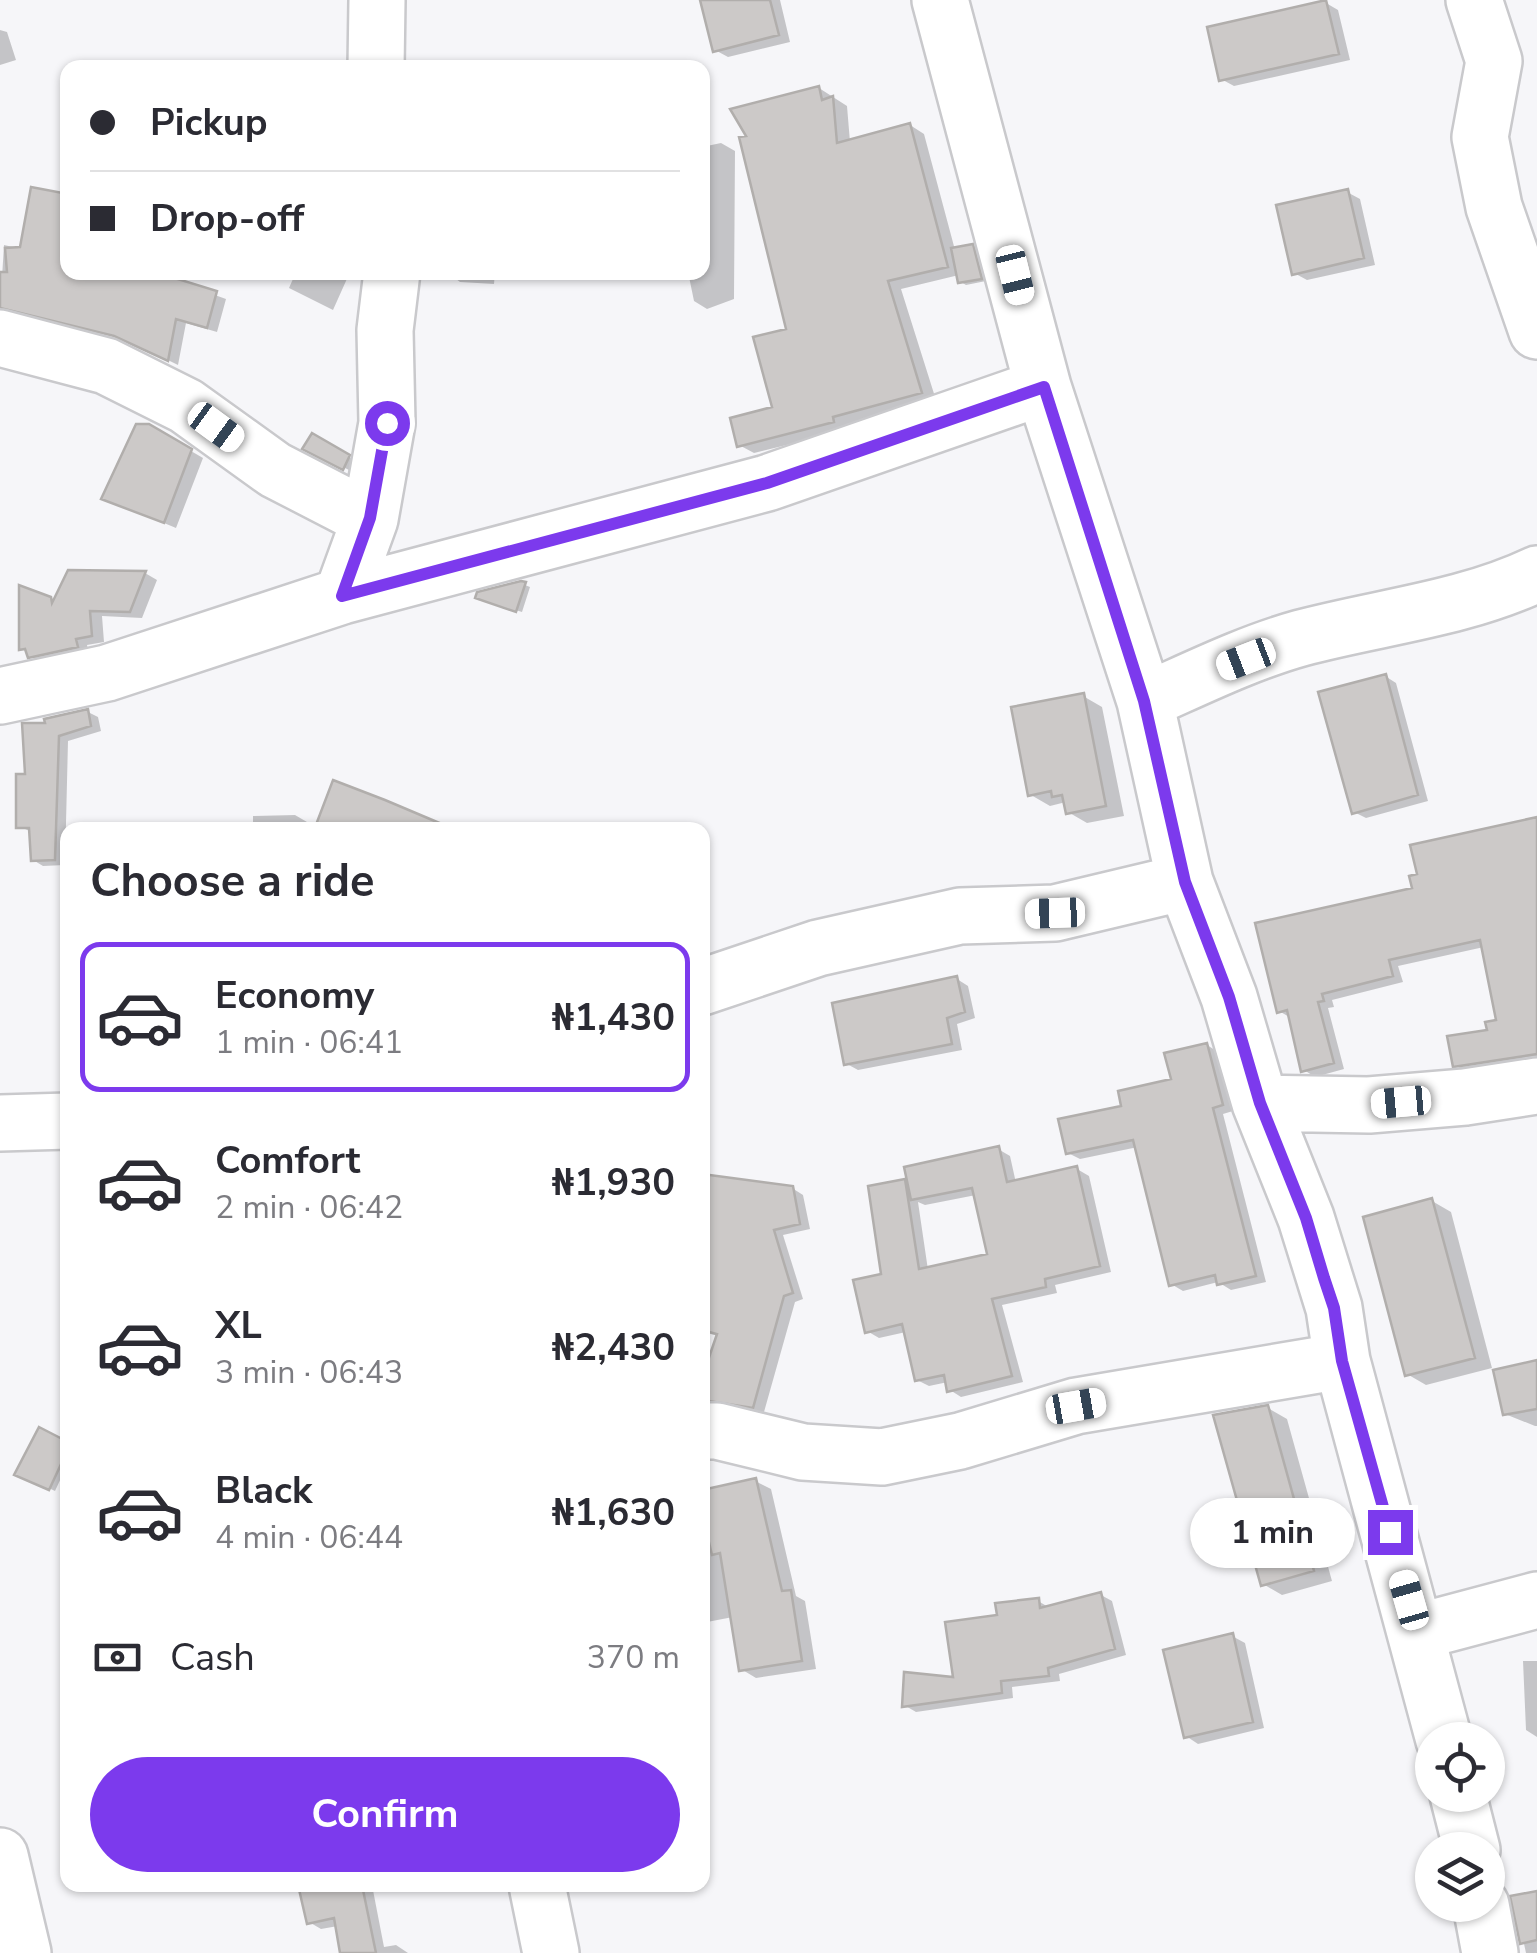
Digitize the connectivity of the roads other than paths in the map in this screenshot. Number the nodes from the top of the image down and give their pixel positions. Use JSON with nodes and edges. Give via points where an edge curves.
{"nodes":[{"id":1,"x":378,"y":0,"type":"edge"},
{"id":2,"x":940,"y":0,"type":"edge"},
{"id":3,"x":1474,"y":0,"type":"edge"},
{"id":4,"x":376,"y":60,"type":"edge"},
{"id":5,"x":391,"y":280,"type":"edge"},
{"id":6,"x":1537,"y":331,"type":"edge"},
{"id":7,"x":0,"y":338,"type":"edge"},
{"id":8,"x":1044,"y":387,"type":"junction"},
{"id":9,"x":370,"y":518,"type":"junction"},
{"id":10,"x":1537,"y":574,"type":"edge"},
{"id":11,"x":342,"y":596,"type":"junction"},
{"id":12,"x":0,"y":696,"type":"edge"},
{"id":13,"x":1144,"y":701,"type":"junction"},
{"id":14,"x":1185,"y":882,"type":"junction"},
{"id":15,"x":710,"y":984,"type":"edge"},
{"id":16,"x":1537,"y":1086,"type":"edge"},
{"id":17,"x":1260,"y":1103,"type":"junction"},
{"id":18,"x":60,"y":1121,"type":"edge"},
{"id":19,"x":0,"y":1123,"type":"edge"},
{"id":20,"x":1342,"y":1361,"type":"junction"},
{"id":21,"x":710,"y":1431,"type":"edge"},
{"id":22,"x":1537,"y":1600,"type":"edge"},
{"id":23,"x":1417,"y":1632,"type":"junction"},
{"id":24,"x":1440,"y":1722,"type":"edge"},
{"id":25,"x":0,"y":1856,"type":"edge"},
{"id":26,"x":539,"y":1892,"type":"edge"},
{"id":27,"x":1484,"y":1922,"type":"edge"},
{"id":28,"x":22,"y":1953,"type":"edge"},
{"id":29,"x":551,"y":1953,"type":"edge"},
{"id":30,"x":1490,"y":1953,"type":"edge"}],
"edges":[{"from":1,"to":4,"type":"street"},
{"from":2,"to":8,"type":"street"},
{"from":3,"to":6,"type":"street","via":[[1494,61],[1480,137],[1494,207]]},
{"from":5,"to":9,"type":"street","via":[[387,423]]},
{"from":7,"to":9,"type":"street","via":[[106,366],[186,406],[275,470]]},
{"from":8,"to":11,"type":"street","via":[[767,483]]},
{"from":8,"to":13,"type":"street"},
{"from":9,"to":11,"type":"street"},
{"from":10,"to":13,"type":"street","via":[[1427,610],[1298,639]]},
{"from":11,"to":12,"type":"street","via":[[108,673]]},
{"from":13,"to":14,"type":"street"},
{"from":14,"to":15,"type":"street","via":[[1055,913],[960,916],[818,948]]},
{"from":14,"to":17,"type":"street"},
{"from":16,"to":17,"type":"street","via":[[1369,1105]]},
{"from":17,"to":20,"type":"street","via":[[1306,1218],[1334,1308]]},
{"from":18,"to":19,"type":"street"},
{"from":20,"to":21,"type":"street","via":[[1076,1406],[960,1442],[882,1457],[803,1452]]},
{"from":20,"to":23,"type":"street"},
{"from":22,"to":23,"type":"street"},
{"from":23,"to":24,"type":"street"},
{"from":25,"to":28,"type":"street"},
{"from":26,"to":29,"type":"street"},
{"from":27,"to":30,"type":"street"}]}
